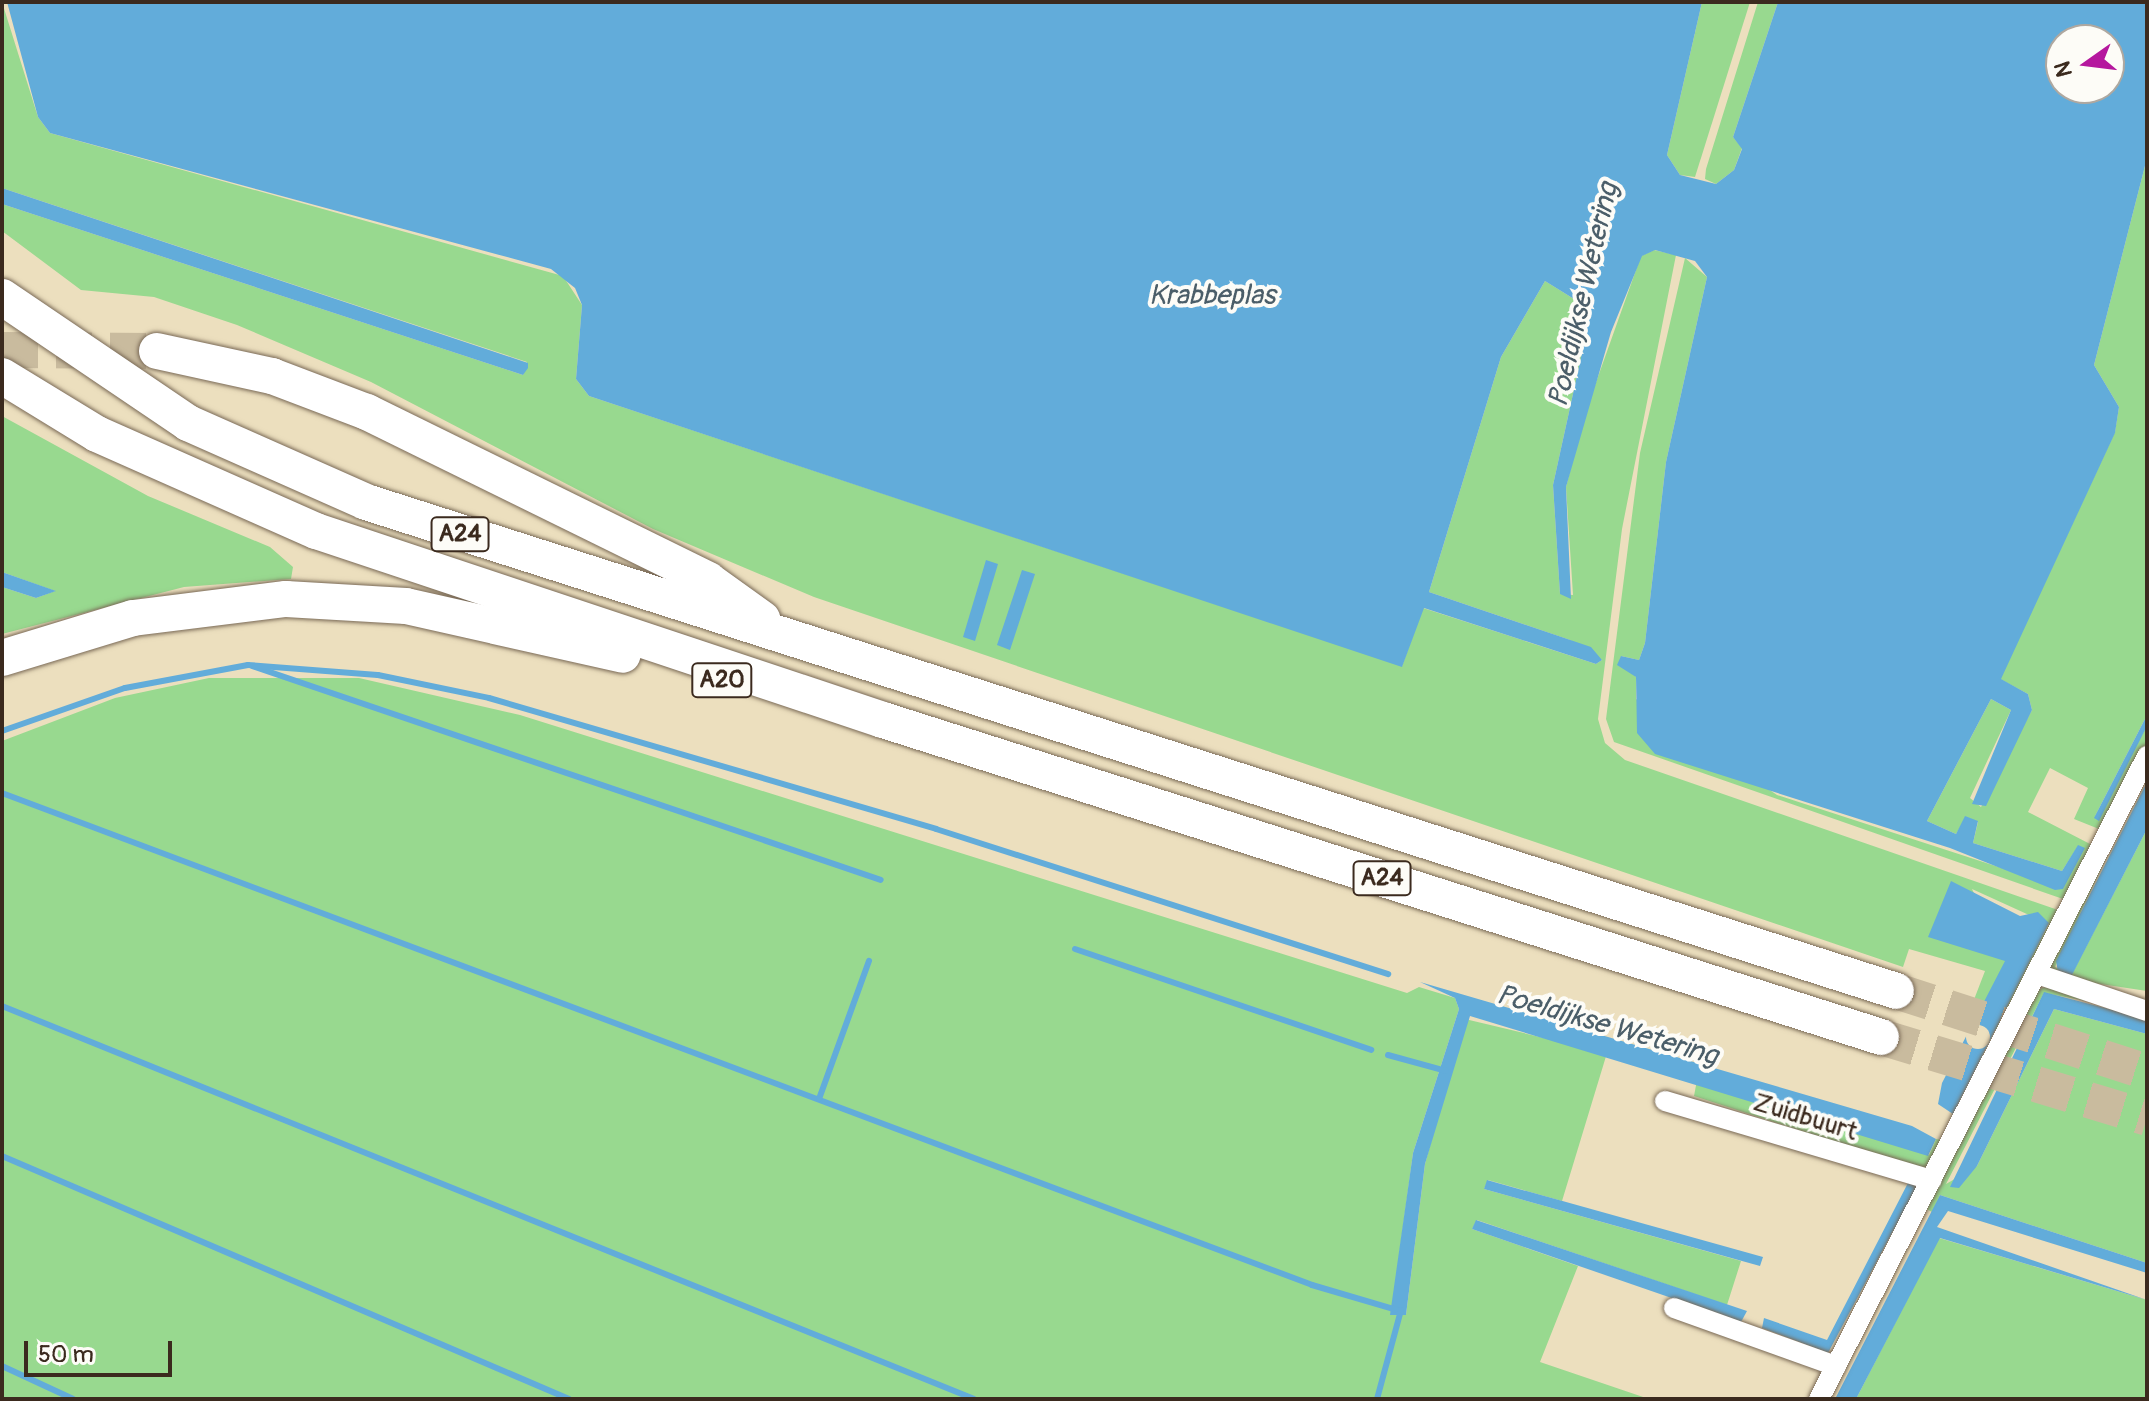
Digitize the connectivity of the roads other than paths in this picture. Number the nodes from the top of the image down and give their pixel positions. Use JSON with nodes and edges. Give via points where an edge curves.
{"nodes":[{"id":1,"x":2,"y":297,"type":"edge"},
{"id":2,"x":157,"y":351,"type":"tunnel mouth"},
{"id":3,"x":2,"y":376,"type":"edge"},
{"id":4,"x":790,"y":639,"type":"junction"},
{"id":5,"x":2,"y":658,"type":"edge"},
{"id":6,"x":883,"y":720,"type":"junction"},
{"id":7,"x":2147,"y":756,"type":"edge"},
{"id":8,"x":2037,"y":974,"type":"junction"},
{"id":9,"x":1896,"y":991,"type":"tunnel mouth"},
{"id":10,"x":2147,"y":1011,"type":"edge"},
{"id":11,"x":1881,"y":1037,"type":"tunnel mouth"},
{"id":12,"x":1665,"y":1101,"type":"dead end"},
{"id":13,"x":1932,"y":1180,"type":"junction"},
{"id":14,"x":1674,"y":1308,"type":"dead end"},
{"id":15,"x":1836,"y":1366,"type":"junction"},
{"id":16,"x":1819,"y":1399,"type":"edge"}],
"edges":[{"from":1,"to":4,"type":"highway","number":"A24","via":[[163,408],[298,476]]},
{"from":2,"to":4,"type":"highway","number":"A24","via":[[272,376],[367,412],[708,580]]},
{"from":3,"to":6,"type":"highway","number":"A24","via":[[97,434],[250,507]]},
{"from":4,"to":9,"type":"highway","number":"A24"},
{"from":5,"to":6,"type":"highway","number":"A20","via":[[80,630],[209,605],[352,600],[490,621]]},
{"from":6,"to":11,"type":"highway","number":"A24"},
{"from":7,"to":8,"type":"street"},
{"from":8,"to":10,"type":"street"},
{"from":8,"to":13,"type":"street"},
{"from":12,"to":13,"type":"street","name":"Zuidbuurt"},
{"from":13,"to":15,"type":"street"},
{"from":14,"to":15,"type":"street"},
{"from":15,"to":16,"type":"street"}]}
